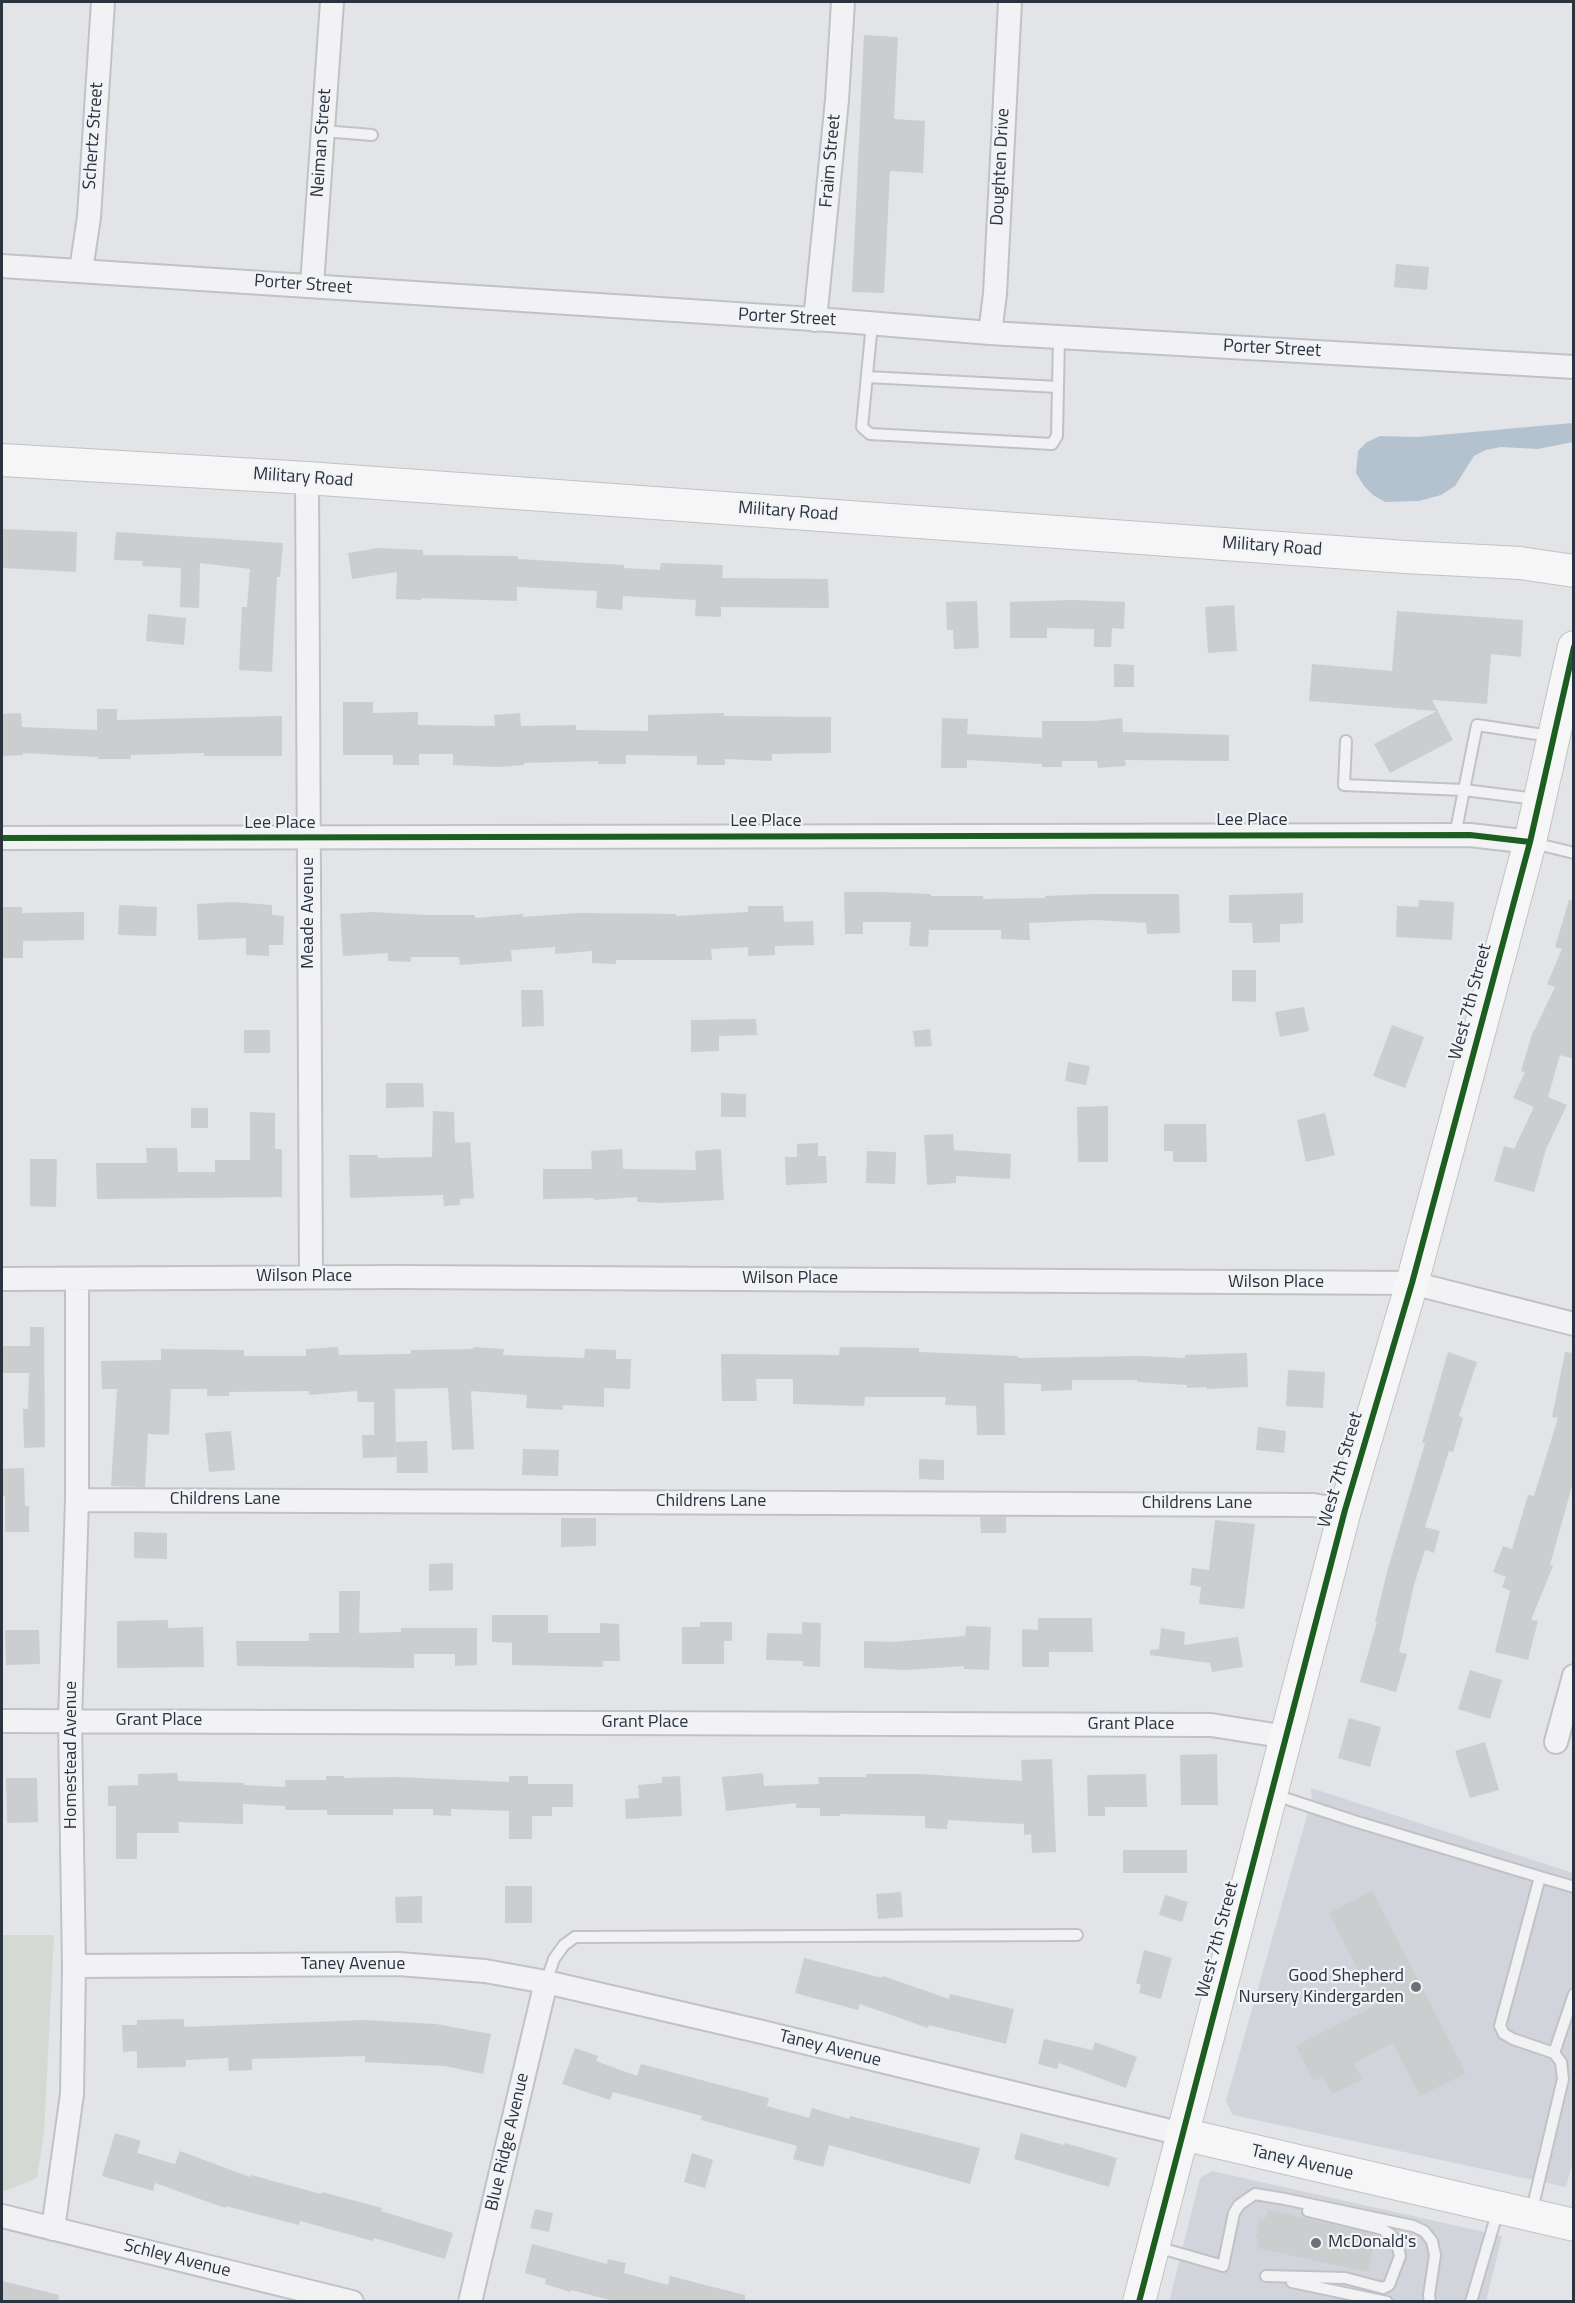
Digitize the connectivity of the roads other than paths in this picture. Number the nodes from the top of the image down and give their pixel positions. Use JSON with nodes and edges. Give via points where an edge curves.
{"nodes":[{"id":1,"x":103,"y":2,"type":"edge"},
{"id":2,"x":332,"y":2,"type":"edge"},
{"id":3,"x":843,"y":2,"type":"edge"},
{"id":4,"x":1010,"y":2,"type":"edge"},
{"id":5,"x":323,"y":131,"type":"junction"},
{"id":6,"x":372,"y":135,"type":"dead end"},
{"id":7,"x":2,"y":266,"type":"edge"},
{"id":8,"x":81,"y":270,"type":"junction"},
{"id":9,"x":312,"y":285,"type":"junction"},
{"id":10,"x":815,"y":320,"type":"junction"},
{"id":11,"x":872,"y":323,"type":"junction"},
{"id":12,"x":990,"y":333,"type":"junction"},
{"id":13,"x":1059,"y":337,"type":"junction"},
{"id":14,"x":1574,"y":367,"type":"edge"},
{"id":15,"x":867,"y":376,"type":"junction"},
{"id":16,"x":1058,"y":387,"type":"junction"},
{"id":17,"x":2,"y":460,"type":"edge"},
{"id":18,"x":307,"y":478,"type":"junction"},
{"id":19,"x":1574,"y":571,"type":"edge"},
{"id":20,"x":1574,"y":648,"type":"edge"},
{"id":21,"x":1554,"y":736,"type":"junction"},
{"id":22,"x":1346,"y":741,"type":"dead end"},
{"id":23,"x":1464,"y":790,"type":"junction"},
{"id":24,"x":1539,"y":800,"type":"junction"},
{"id":25,"x":1455,"y":835,"type":"junction"},
{"id":26,"x":2,"y":838,"type":"edge"},
{"id":27,"x":309,"y":839,"type":"junction"},
{"id":28,"x":1530,"y":842,"type":"junction"},
{"id":29,"x":1574,"y":853,"type":"edge"},
{"id":30,"x":311,"y":1277,"type":"junction"},
{"id":31,"x":2,"y":1279,"type":"edge"},
{"id":32,"x":76,"y":1279,"type":"junction"},
{"id":33,"x":1412,"y":1283,"type":"junction"},
{"id":34,"x":1574,"y":1324,"type":"edge"},
{"id":35,"x":77,"y":1500,"type":"junction"},
{"id":36,"x":1344,"y":1510,"type":"junction"},
{"id":37,"x":1574,"y":1676,"type":"edge"},
{"id":38,"x":2,"y":1721,"type":"edge"},
{"id":39,"x":70,"y":1721,"type":"junction"},
{"id":40,"x":1287,"y":1737,"type":"junction"},
{"id":41,"x":1556,"y":1742,"type":"dead end"},
{"id":42,"x":1272,"y":1794,"type":"junction"},
{"id":43,"x":1540,"y":1877,"type":"junction"},
{"id":44,"x":1574,"y":1887,"type":"edge"},
{"id":45,"x":1077,"y":1935,"type":"dead end"},
{"id":46,"x":74,"y":1966,"type":"junction"},
{"id":47,"x":546,"y":1982,"type":"junction"},
{"id":48,"x":1574,"y":1994,"type":"edge"},
{"id":49,"x":1554,"y":2053,"type":"junction"},
{"id":50,"x":1182,"y":2134,"type":"junction"},
{"id":51,"x":1285,"y":2199,"type":"junction"},
{"id":52,"x":1499,"y":2209,"type":"junction"},
{"id":53,"x":2,"y":2216,"type":"edge"},
{"id":54,"x":1530,"y":2216,"type":"junction"},
{"id":55,"x":1574,"y":2225,"type":"edge"},
{"id":56,"x":53,"y":2229,"type":"junction"},
{"id":57,"x":1153,"y":2246,"type":"junction"},
{"id":58,"x":352,"y":2301,"type":"edge"},
{"id":59,"x":470,"y":2301,"type":"edge"},
{"id":60,"x":1139,"y":2301,"type":"edge"},
{"id":61,"x":1387,"y":2301,"type":"edge"},
{"id":62,"x":1430,"y":2301,"type":"edge"},
{"id":63,"x":1471,"y":2301,"type":"edge"}],
"edges":[{"from":1,"to":8,"type":"street","name":"Schertz Street","via":[[89,217]]},
{"from":2,"to":5,"type":"street","name":"Neiman Street"},
{"from":3,"to":10,"type":"street","name":"Fraim Street"},
{"from":4,"to":12,"type":"street","name":"Doughten Drive"},
{"from":5,"to":6,"type":"lane"},
{"from":5,"to":9,"type":"street","name":"Neiman Street"},
{"from":7,"to":8,"type":"street","name":"Porter Street"},
{"from":8,"to":9,"type":"street","name":"Porter Street"},
{"from":9,"to":10,"type":"street","name":"Porter Street"},
{"from":10,"to":11,"type":"street","name":"Porter Street"},
{"from":11,"to":12,"type":"street","name":"Porter Street"},
{"from":11,"to":15,"type":"lane"},
{"from":12,"to":13,"type":"street","name":"Porter Street"},
{"from":13,"to":14,"type":"street","name":"Porter Street"},
{"from":13,"to":16,"type":"lane"},
{"from":15,"to":16,"type":"lane"},
{"from":15,"to":16,"type":"lane","via":[[862,427],[870,434],[1041,444],[1052,444],[1057,436]]},
{"from":17,"to":18,"type":"street","name":"Military Road"},
{"from":18,"to":19,"type":"street","name":"Military Road","via":[[1520,563]]},
{"from":18,"to":27,"type":"street","name":"Meade Avenue"},
{"from":20,"to":21,"type":"street","name":"West 7th Street"},
{"from":21,"to":23,"type":"lane","via":[[1478,725]]},
{"from":21,"to":24,"type":"street","name":"West 7th Street"},
{"from":22,"to":23,"type":"lane","via":[[1344,785]]},
{"from":23,"to":24,"type":"lane"},
{"from":23,"to":25,"type":"lane"},
{"from":24,"to":28,"type":"street","name":"West 7th Street"},
{"from":25,"to":27,"type":"street","name":"Lee Place"},
{"from":25,"to":28,"type":"street","name":"Lee Place"},
{"from":26,"to":27,"type":"street","name":"Lee Place"},
{"from":27,"to":30,"type":"street","name":"Meade Avenue"},
{"from":28,"to":29,"type":"lane"},
{"from":28,"to":33,"type":"street","name":"West 7th Street"},
{"from":30,"to":32,"type":"street","name":"Wilson Place"},
{"from":30,"to":33,"type":"street","name":"Wilson Place"},
{"from":31,"to":32,"type":"street","name":"Wilson Place"},
{"from":32,"to":35,"type":"street","name":"Homestead Avenue"},
{"from":33,"to":34,"type":"street","name":"Wilson Place"},
{"from":33,"to":36,"type":"street","name":"West 7th Street"},
{"from":35,"to":36,"type":"street","name":"Childrens Lane","via":[[1313,1505]]},
{"from":35,"to":39,"type":"street","name":"Homestead Avenue"},
{"from":36,"to":40,"type":"street","name":"West 7th Street"},
{"from":37,"to":41,"type":"street"},
{"from":38,"to":39,"type":"street","name":"Grant Place"},
{"from":39,"to":40,"type":"street","name":"Grant Place","via":[[1211,1725]]},
{"from":39,"to":46,"type":"street","name":"Homestead Avenue"},
{"from":40,"to":42,"type":"street","name":"West 7th Street"},
{"from":42,"to":43,"type":"lane"},
{"from":42,"to":50,"type":"street","name":"West 7th Street"},
{"from":43,"to":44,"type":"lane"},
{"from":43,"to":49,"type":"lane","via":[[1500,2026],[1513,2039]]},
{"from":45,"to":47,"type":"lane","via":[[575,1937],[554,1959]]},
{"from":46,"to":47,"type":"street","name":"Taney Avenue","via":[[399,1964],[485,1971]]},
{"from":46,"to":56,"type":"street","name":"Homestead Avenue","via":[[72,2094]]},
{"from":47,"to":50,"type":"street","name":"Taney Avenue"},
{"from":47,"to":59,"type":"street","name":"Blue Ridge Avenue"},
{"from":48,"to":49,"type":"lane"},
{"from":49,"to":54,"type":"lane","via":[[1561,2062],[1563,2079]]},
{"from":50,"to":52,"type":"street","name":"Taney Avenue"},
{"from":50,"to":57,"type":"street","name":"West 7th Street"},
{"from":51,"to":57,"type":"lane","via":[[1254,2194],[1239,2205],[1223,2266]]},
{"from":51,"to":61,"type":"lane","via":[[1299,2208],[1382,2229],[1397,2244],[1398,2265],[1389,2285],[1383,2288],[1345,2278],[1266,2276]]},
{"from":51,"to":62,"type":"lane","via":[[1424,2231],[1432,2241],[1435,2255]]},
{"from":52,"to":54,"type":"street","name":"Taney Avenue"},
{"from":52,"to":63,"type":"lane"},
{"from":53,"to":56,"type":"street","name":"Schley Avenue"},
{"from":54,"to":55,"type":"street","name":"Taney Avenue"},
{"from":56,"to":58,"type":"street","name":"Schley Avenue"},
{"from":57,"to":60,"type":"street","name":"West 7th Street"}]}
